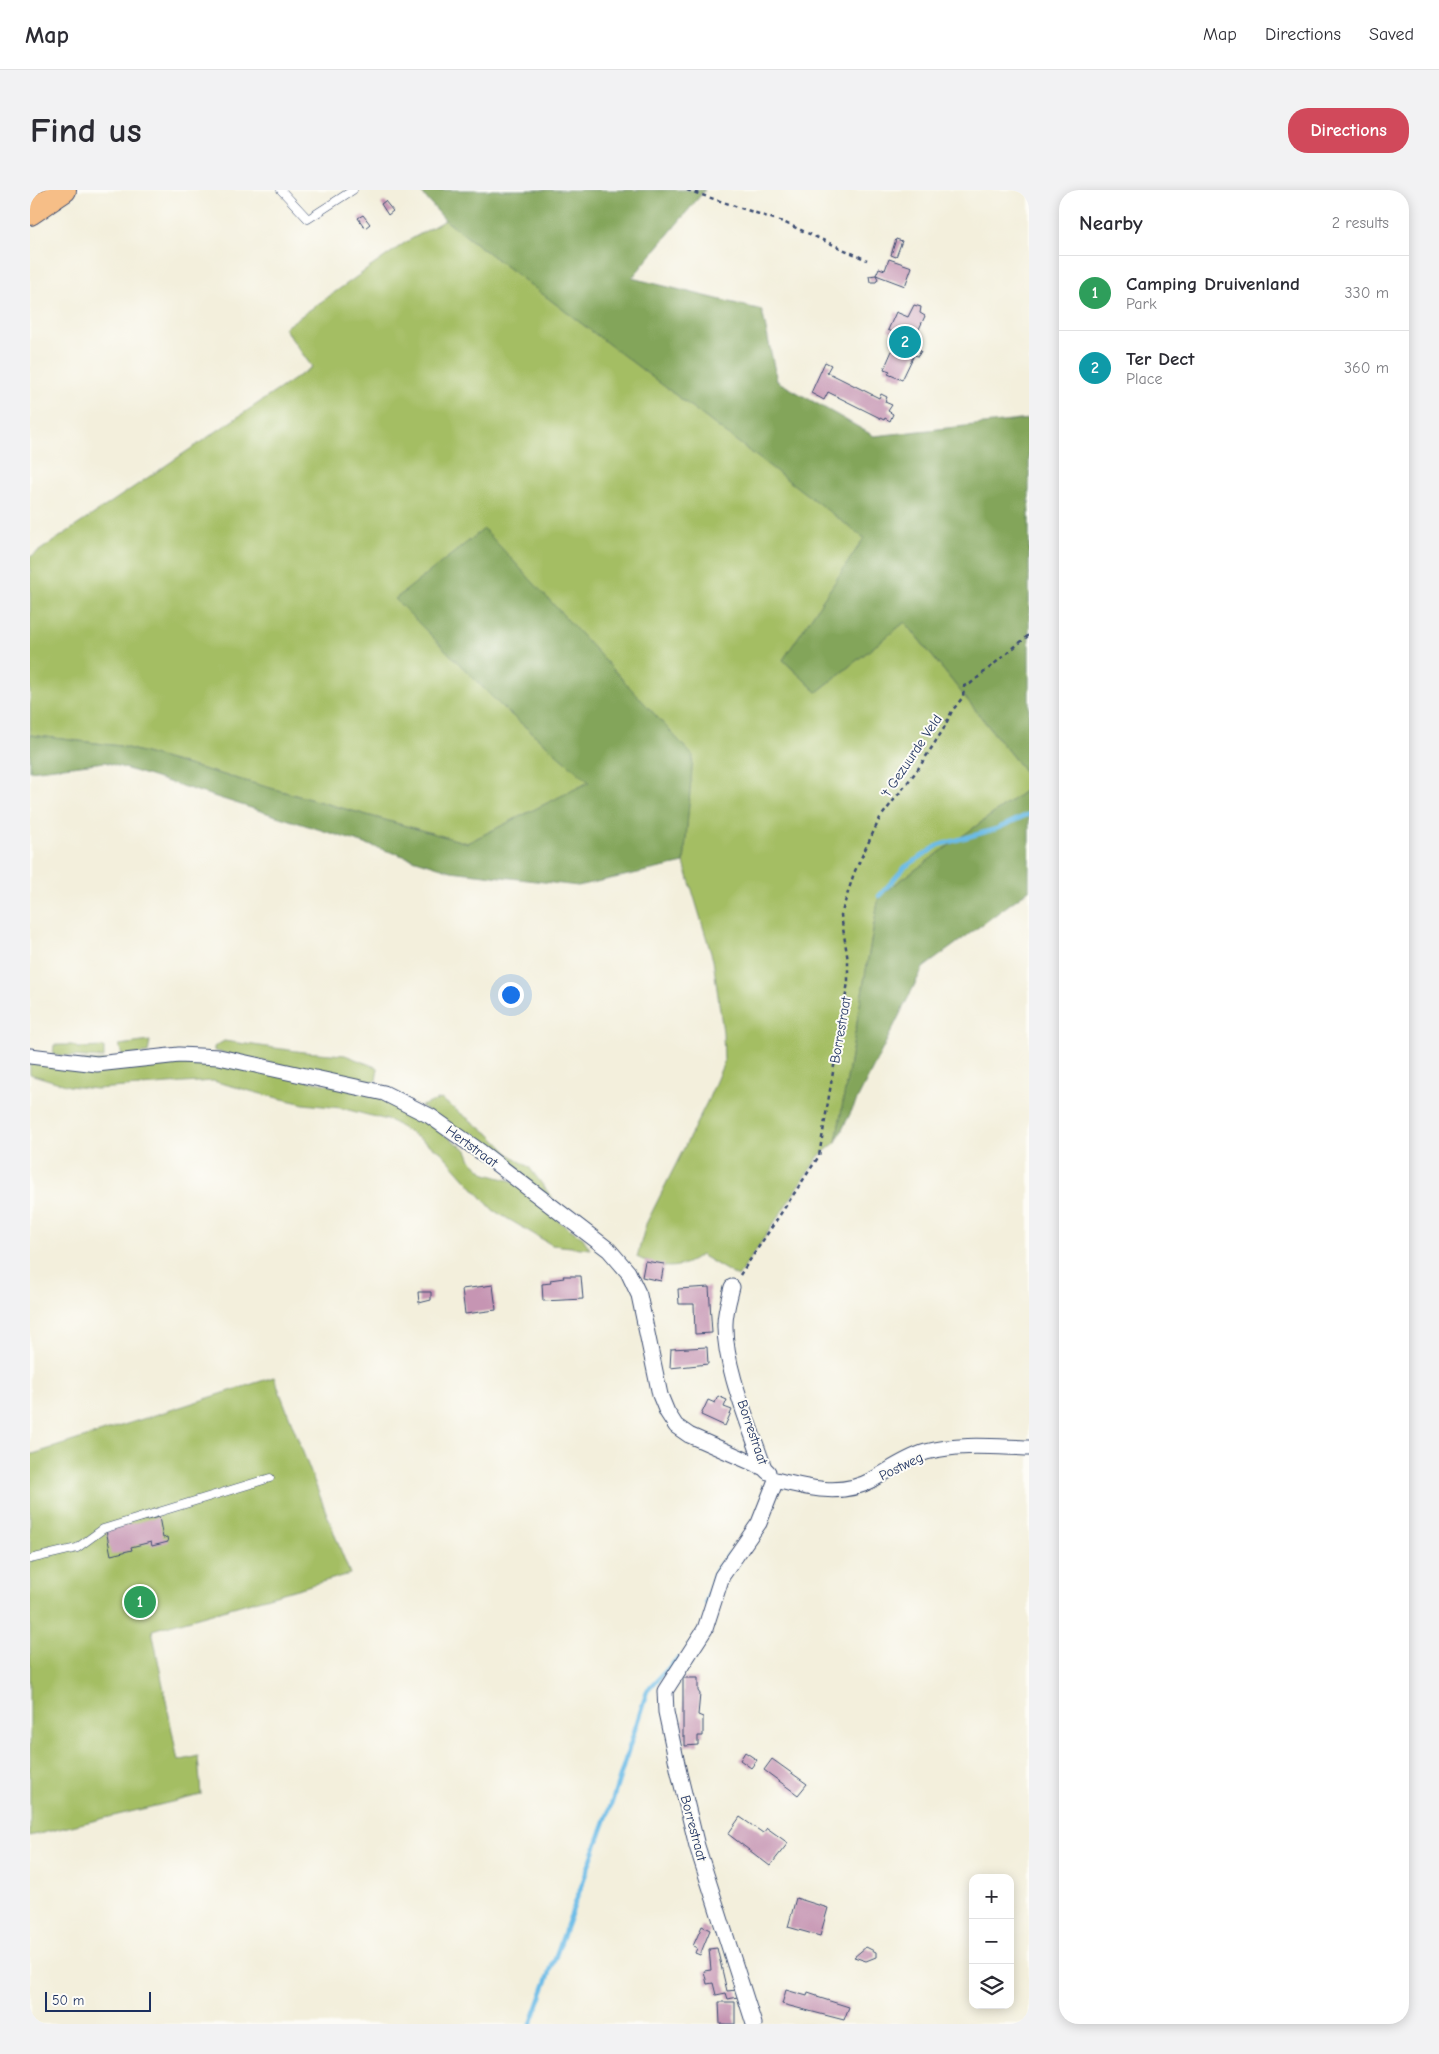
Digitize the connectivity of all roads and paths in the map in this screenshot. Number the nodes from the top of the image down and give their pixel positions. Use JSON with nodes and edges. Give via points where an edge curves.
{"nodes":[{"id":1,"x":64,"y":190,"type":"edge"},
{"id":2,"x":281,"y":190,"type":"edge"},
{"id":3,"x":353,"y":190,"type":"edge"},
{"id":4,"x":687,"y":190,"type":"edge"},
{"id":5,"x":30,"y":213,"type":"edge"},
{"id":6,"x":867,"y":260,"type":"dead end"},
{"id":7,"x":1029,"y":635,"type":"edge"},
{"id":8,"x":841,"y":915,"type":"joint"},
{"id":9,"x":30,"y":1056,"type":"edge"},
{"id":10,"x":732,"y":1287,"type":"joint"},
{"id":11,"x":1029,"y":1448,"type":"edge"},
{"id":12,"x":764,"y":1468,"type":"junction"},
{"id":13,"x":270,"y":1478,"type":"dead end"},
{"id":14,"x":776,"y":1480,"type":"junction"},
{"id":15,"x":30,"y":1560,"type":"edge"},
{"id":16,"x":754,"y":2024,"type":"edge"}],
"edges":[{"from":1,"to":5,"type":"main road"},
{"from":2,"to":3,"type":"lane","via":[[308,219]]},
{"from":4,"to":6,"type":"path","via":[[783,222]]},
{"from":7,"to":8,"type":"path","name":"'t Gezuurde Veld","via":[[964,686],[963,697],[943,730],[880,818],[854,873]]},
{"from":8,"to":10,"type":"path","name":"Borrestraat","via":[[848,982],[818,1156]]},
{"from":9,"to":12,"type":"street","name":"Hertstraat","via":[[97,1064],[179,1055],[219,1056],[384,1093],[430,1116],[609,1250],[628,1272],[639,1295],[660,1395],[676,1426],[689,1435]]},
{"from":10,"to":12,"type":"street","name":"Borrestraat","via":[[725,1324],[726,1345]]},
{"from":11,"to":14,"type":"street","name":"Postweg","via":[[979,1446],[926,1452],[854,1488],[809,1488]]},
{"from":12,"to":14,"type":"street","name":"Borrestraat"},
{"from":13,"to":15,"type":"lane","via":[[103,1529],[77,1548]]},
{"from":14,"to":16,"type":"street","name":"Borrestraat","via":[[759,1524],[722,1576],[705,1629],[665,1691],[666,1712],[698,1846]]}]}
